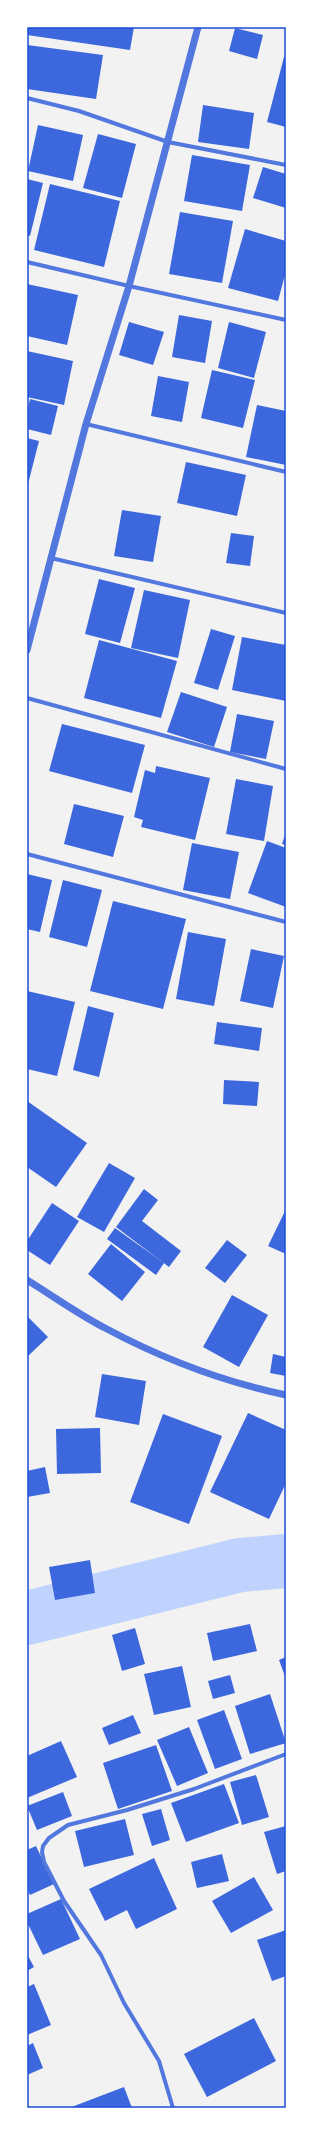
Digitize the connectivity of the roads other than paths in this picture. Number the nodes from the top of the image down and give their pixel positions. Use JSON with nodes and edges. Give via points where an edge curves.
{"nodes":[{"id":1,"x":198,"y":27,"type":"edge"},
{"id":2,"x":27,"y":98,"type":"edge"},
{"id":3,"x":168,"y":142,"type":"junction"},
{"id":4,"x":286,"y":164,"type":"edge"},
{"id":5,"x":27,"y":262,"type":"edge"},
{"id":6,"x":129,"y":286,"type":"junction"},
{"id":7,"x":286,"y":320,"type":"edge"},
{"id":8,"x":86,"y":424,"type":"junction"},
{"id":9,"x":286,"y":472,"type":"edge"},
{"id":10,"x":51,"y":558,"type":"junction"},
{"id":11,"x":286,"y":613,"type":"edge"},
{"id":12,"x":27,"y":650,"type":"edge"},
{"id":13,"x":27,"y":698,"type":"edge"},
{"id":14,"x":286,"y":769,"type":"edge"},
{"id":15,"x":27,"y":854,"type":"edge"},
{"id":16,"x":286,"y":922,"type":"edge"},
{"id":17,"x":27,"y":1280,"type":"edge"},
{"id":18,"x":286,"y":1396,"type":"edge"},
{"id":19,"x":286,"y":1754,"type":"edge"},
{"id":20,"x":173,"y":2108,"type":"edge"}],
"edges":[{"from":1,"to":3,"type":"street"},
{"from":2,"to":3,"type":"street","via":[[79,111]]},
{"from":3,"to":4,"type":"street"},
{"from":3,"to":6,"type":"street"},
{"from":5,"to":6,"type":"street"},
{"from":6,"to":7,"type":"street"},
{"from":6,"to":8,"type":"street"},
{"from":8,"to":9,"type":"street"},
{"from":8,"to":10,"type":"street"},
{"from":10,"to":11,"type":"street"},
{"from":10,"to":12,"type":"street"},
{"from":13,"to":14,"type":"street"},
{"from":15,"to":16,"type":"street"},
{"from":17,"to":18,"type":"street","via":[[105,1328],[196,1369]]},
{"from":19,"to":20,"type":"street","via":[[194,1789],[68,1825],[49,1838],[43,1846],[44,1862],[64,1901],[101,1955],[124,2003],[159,2061]]}]}
